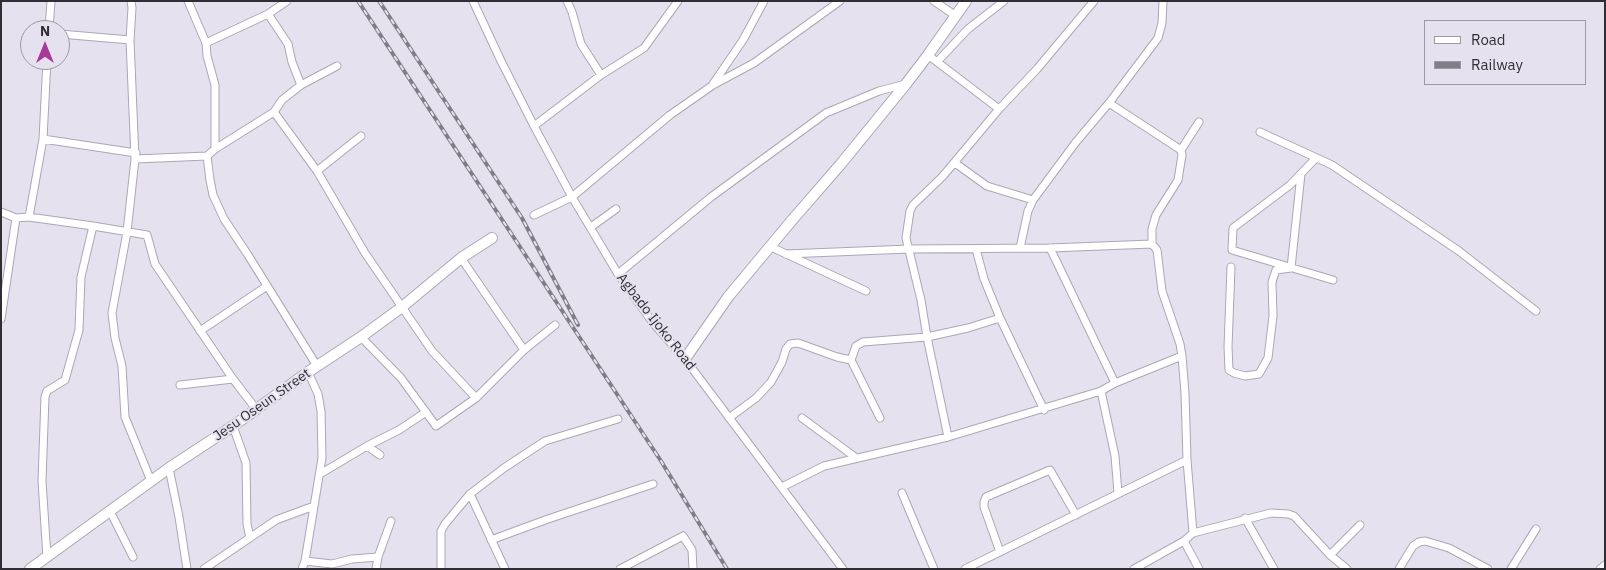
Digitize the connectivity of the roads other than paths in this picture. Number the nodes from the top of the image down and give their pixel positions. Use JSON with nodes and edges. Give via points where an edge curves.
{"nodes":[{"id":1,"x":51,"y":1,"type":"edge"},
{"id":2,"x":131,"y":1,"type":"edge"},
{"id":3,"x":188,"y":1,"type":"edge"},
{"id":4,"x":473,"y":1,"type":"edge"},
{"id":5,"x":567,"y":1,"type":"edge"},
{"id":6,"x":678,"y":1,"type":"edge"},
{"id":7,"x":764,"y":1,"type":"edge"},
{"id":8,"x":840,"y":1,"type":"edge"},
{"id":9,"x":934,"y":1,"type":"edge"},
{"id":10,"x":966,"y":1,"type":"edge"},
{"id":11,"x":1004,"y":1,"type":"edge"},
{"id":12,"x":1094,"y":1,"type":"edge"},
{"id":13,"x":1163,"y":1,"type":"edge"},
{"id":14,"x":285,"y":2,"type":"edge"},
{"id":15,"x":268,"y":14,"type":"junction"},
{"id":16,"x":956,"y":16,"type":"junction"},
{"id":17,"x":50,"y":20,"type":"edge"},
{"id":18,"x":70,"y":35,"type":"edge"},
{"id":19,"x":130,"y":40,"type":"junction"},
{"id":20,"x":206,"y":43,"type":"junction"},
{"id":21,"x":933,"y":58,"type":"junction"},
{"id":22,"x":336,"y":66,"type":"dead end"},
{"id":23,"x":46,"y":70,"type":"edge"},
{"id":24,"x":601,"y":75,"type":"junction"},
{"id":25,"x":713,"y":84,"type":"junction"},
{"id":26,"x":906,"y":84,"type":"junction"},
{"id":27,"x":302,"y":86,"type":"junction"},
{"id":28,"x":1109,"y":103,"type":"junction"},
{"id":29,"x":999,"y":109,"type":"junction"},
{"id":30,"x":274,"y":112,"type":"junction"},
{"id":31,"x":1199,"y":122,"type":"dead end"},
{"id":32,"x":534,"y":126,"type":"junction"},
{"id":33,"x":1260,"y":132,"type":"dead end"},
{"id":34,"x":361,"y":136,"type":"dead end"},
{"id":35,"x":43,"y":139,"type":"junction"},
{"id":36,"x":216,"y":149,"type":"junction"},
{"id":37,"x":1181,"y":150,"type":"junction"},
{"id":38,"x":135,"y":156,"type":"junction"},
{"id":39,"x":207,"y":156,"type":"junction"},
{"id":40,"x":1316,"y":158,"type":"junction"},
{"id":41,"x":955,"y":163,"type":"junction"},
{"id":42,"x":316,"y":171,"type":"junction"},
{"id":43,"x":1302,"y":174,"type":"junction"},
{"id":44,"x":572,"y":197,"type":"junction"},
{"id":45,"x":1033,"y":200,"type":"junction"},
{"id":46,"x":616,"y":209,"type":"dead end"},
{"id":47,"x":1,"y":212,"type":"edge"},
{"id":48,"x":534,"y":215,"type":"dead end"},
{"id":49,"x":29,"y":217,"type":"junction"},
{"id":50,"x":16,"y":218,"type":"junction"},
{"id":51,"x":93,"y":226,"type":"junction"},
{"id":52,"x":591,"y":227,"type":"junction"},
{"id":53,"x":126,"y":232,"type":"junction"},
{"id":54,"x":492,"y":238,"type":"dead end"},
{"id":55,"x":1152,"y":244,"type":"junction"},
{"id":56,"x":769,"y":246,"type":"junction"},
{"id":57,"x":1020,"y":248,"type":"junction"},
{"id":58,"x":1050,"y":248,"type":"junction"},
{"id":59,"x":908,"y":249,"type":"junction"},
{"id":60,"x":976,"y":249,"type":"junction"},
{"id":61,"x":786,"y":254,"type":"junction"},
{"id":62,"x":461,"y":258,"type":"junction"},
{"id":63,"x":1231,"y":267,"type":"dead end"},
{"id":64,"x":1292,"y":268,"type":"junction"},
{"id":65,"x":618,"y":274,"type":"junction"},
{"id":66,"x":1333,"y":280,"type":"dead end"},
{"id":67,"x":266,"y":286,"type":"junction"},
{"id":68,"x":866,"y":291,"type":"dead end"},
{"id":69,"x":402,"y":307,"type":"junction"},
{"id":70,"x":1536,"y":310,"type":"dead end"},
{"id":71,"x":1000,"y":318,"type":"junction"},
{"id":72,"x":1,"y":319,"type":"edge"},
{"id":73,"x":555,"y":326,"type":"dead end"},
{"id":74,"x":200,"y":331,"type":"junction"},
{"id":75,"x":361,"y":337,"type":"junction"},
{"id":76,"x":927,"y":337,"type":"junction"},
{"id":77,"x":524,"y":350,"type":"junction"},
{"id":78,"x":1182,"y":356,"type":"junction"},
{"id":79,"x":684,"y":359,"type":"junction"},
{"id":80,"x":851,"y":360,"type":"junction"},
{"id":81,"x":312,"y":369,"type":"junction"},
{"id":82,"x":233,"y":379,"type":"junction"},
{"id":83,"x":1115,"y":383,"type":"junction"},
{"id":84,"x":180,"y":385,"type":"dead end"},
{"id":85,"x":1101,"y":392,"type":"junction"},
{"id":86,"x":476,"y":398,"type":"junction"},
{"id":87,"x":256,"y":409,"type":"junction"},
{"id":88,"x":1044,"y":410,"type":"junction"},
{"id":89,"x":426,"y":412,"type":"junction"},
{"id":90,"x":728,"y":418,"type":"junction"},
{"id":91,"x":802,"y":418,"type":"dead end"},
{"id":92,"x":880,"y":418,"type":"dead end"},
{"id":93,"x":618,"y":419,"type":"dead end"},
{"id":94,"x":233,"y":426,"type":"junction"},
{"id":95,"x":948,"y":437,"type":"junction"},
{"id":96,"x":367,"y":446,"type":"junction"},
{"id":97,"x":380,"y":455,"type":"dead end"},
{"id":98,"x":855,"y":458,"type":"junction"},
{"id":99,"x":1187,"y":460,"type":"junction"},
{"id":100,"x":169,"y":468,"type":"junction"},
{"id":101,"x":320,"y":474,"type":"junction"},
{"id":102,"x":151,"y":481,"type":"junction"},
{"id":103,"x":652,"y":484,"type":"dead end"},
{"id":104,"x":782,"y":487,"type":"junction"},
{"id":105,"x":902,"y":493,"type":"dead end"},
{"id":106,"x":1118,"y":493,"type":"junction"},
{"id":107,"x":470,"y":494,"type":"junction"},
{"id":108,"x":314,"y":506,"type":"junction"},
{"id":109,"x":110,"y":510,"type":"junction"},
{"id":110,"x":1076,"y":515,"type":"junction"},
{"id":111,"x":1245,"y":518,"type":"junction"},
{"id":112,"x":392,"y":520,"type":"dead end"},
{"id":113,"x":1360,"y":525,"type":"dead end"},
{"id":114,"x":1536,"y":529,"type":"dead end"},
{"id":115,"x":1193,"y":533,"type":"junction"},
{"id":116,"x":250,"y":538,"type":"junction"},
{"id":117,"x":491,"y":540,"type":"junction"},
{"id":118,"x":1184,"y":541,"type":"junction"},
{"id":119,"x":1000,"y":552,"type":"junction"},
{"id":120,"x":1330,"y":555,"type":"junction"},
{"id":121,"x":46,"y":557,"type":"junction"},
{"id":122,"x":134,"y":557,"type":"dead end"},
{"id":123,"x":378,"y":557,"type":"junction"},
{"id":124,"x":305,"y":561,"type":"junction"},
{"id":125,"x":1605,"y":564,"type":"edge"},
{"id":126,"x":30,"y":569,"type":"edge"},
{"id":127,"x":187,"y":569,"type":"edge"},
{"id":128,"x":204,"y":569,"type":"edge"},
{"id":129,"x":302,"y":569,"type":"edge"},
{"id":130,"x":376,"y":569,"type":"edge"},
{"id":131,"x":441,"y":569,"type":"edge"},
{"id":132,"x":505,"y":569,"type":"edge"},
{"id":133,"x":620,"y":569,"type":"edge"},
{"id":134,"x":693,"y":569,"type":"edge"},
{"id":135,"x":843,"y":569,"type":"edge"},
{"id":136,"x":934,"y":569,"type":"edge"},
{"id":137,"x":965,"y":569,"type":"edge"},
{"id":138,"x":1134,"y":569,"type":"edge"},
{"id":139,"x":1199,"y":569,"type":"edge"},
{"id":140,"x":1274,"y":569,"type":"edge"},
{"id":141,"x":1347,"y":569,"type":"edge"},
{"id":142,"x":1399,"y":569,"type":"edge"},
{"id":143,"x":1488,"y":569,"type":"edge"},
{"id":144,"x":1511,"y":569,"type":"edge"},
{"id":145,"x":1600,"y":569,"type":"edge"}],
"edges":[{"from":1,"to":17,"type":"street"},
{"from":2,"to":19,"type":"street"},
{"from":3,"to":20,"type":"street"},
{"from":4,"to":32,"type":"street","name":"Agbado Ijoko Road"},
{"from":5,"to":24,"type":"street","via":[[581,44]]},
{"from":6,"to":24,"type":"street","via":[[644,48]]},
{"from":7,"to":25,"type":"street","via":[[743,40]]},
{"from":8,"to":25,"type":"street","via":[[754,63]]},
{"from":9,"to":16,"type":"street"},
{"from":10,"to":16,"type":"main road"},
{"from":11,"to":21,"type":"street"},
{"from":12,"to":29,"type":"street","via":[[1038,69]]},
{"from":13,"to":28,"type":"street","via":[[1158,38]]},
{"from":14,"to":15,"type":"street"},
{"from":15,"to":20,"type":"street"},
{"from":15,"to":27,"type":"street","via":[[288,44]]},
{"from":16,"to":21,"type":"main road"},
{"from":18,"to":19,"type":"street"},
{"from":19,"to":38,"type":"street"},
{"from":20,"to":36,"type":"street","via":[[215,85]]},
{"from":21,"to":26,"type":"main road"},
{"from":21,"to":29,"type":"street"},
{"from":22,"to":27,"type":"street"},
{"from":23,"to":35,"type":"street"},
{"from":24,"to":32,"type":"street"},
{"from":25,"to":44,"type":"street","via":[[670,115]]},
{"from":26,"to":56,"type":"main road"},
{"from":26,"to":65,"type":"street","via":[[826,113],[711,196]]},
{"from":27,"to":30,"type":"street","via":[[282,100]]},
{"from":28,"to":37,"type":"street"},
{"from":28,"to":45,"type":"street"},
{"from":29,"to":41,"type":"street"},
{"from":30,"to":36,"type":"street"},
{"from":30,"to":42,"type":"street"},
{"from":31,"to":37,"type":"street"},
{"from":32,"to":44,"type":"street","name":"Agbado Ijoko Road"},
{"from":33,"to":40,"type":"street"},
{"from":34,"to":42,"type":"street"},
{"from":35,"to":38,"type":"street"},
{"from":35,"to":49,"type":"street"},
{"from":36,"to":39,"type":"street"},
{"from":37,"to":55,"type":"street","via":[[1178,180],[1156,215]]},
{"from":38,"to":39,"type":"street"},
{"from":38,"to":53,"type":"street"},
{"from":39,"to":67,"type":"street","via":[[219,208]]},
{"from":40,"to":43,"type":"street"},
{"from":40,"to":70,"type":"street","via":[[1332,165],[1459,251]]},
{"from":41,"to":45,"type":"street","via":[[987,186]]},
{"from":41,"to":59,"type":"street","via":[[912,205],[906,229]]},
{"from":42,"to":69,"type":"street"},
{"from":43,"to":64,"type":"street"},
{"from":43,"to":64,"type":"street","via":[[1233,228],[1232,250]]},
{"from":44,"to":48,"type":"street"},
{"from":44,"to":52,"type":"street","name":"Agbado Ijoko Road"},
{"from":45,"to":57,"type":"street"},
{"from":46,"to":52,"type":"street"},
{"from":47,"to":50,"type":"street"},
{"from":49,"to":50,"type":"street"},
{"from":49,"to":51,"type":"street"},
{"from":50,"to":72,"type":"street"},
{"from":51,"to":53,"type":"street"},
{"from":51,"to":121,"type":"street","via":[[81,277],[79,330],[65,380],[47,392],[45,397],[42,481]]},
{"from":52,"to":65,"type":"street","name":"Agbado Ijoko Road"},
{"from":53,"to":74,"type":"street","via":[[147,235],[155,264]]},
{"from":53,"to":102,"type":"street","via":[[112,313],[122,366],[125,416]]},
{"from":54,"to":62,"type":"main road","name":"Jesu Oseun Street"},
{"from":55,"to":58,"type":"street"},
{"from":55,"to":78,"type":"street","via":[[1158,250],[1162,291]]},
{"from":56,"to":61,"type":"street"},
{"from":56,"to":79,"type":"main road"},
{"from":57,"to":58,"type":"street"},
{"from":57,"to":60,"type":"street"},
{"from":58,"to":83,"type":"street"},
{"from":59,"to":60,"type":"street"},
{"from":59,"to":61,"type":"street"},
{"from":59,"to":76,"type":"street","via":[[922,300]]},
{"from":60,"to":71,"type":"street"},
{"from":61,"to":68,"type":"street"},
{"from":62,"to":69,"type":"main road","name":"Jesu Oseun Street"},
{"from":62,"to":77,"type":"street"},
{"from":63,"to":64,"type":"street","via":[[1230,370],[1245,376],[1259,374],[1268,358],[1273,316],[1272,282],[1276,270]]},
{"from":64,"to":66,"type":"street"},
{"from":65,"to":79,"type":"street","name":"Agbado Ijoko Road"},
{"from":67,"to":74,"type":"street"},
{"from":67,"to":81,"type":"street"},
{"from":69,"to":75,"type":"main road","name":"Jesu Oseun Street"},
{"from":69,"to":86,"type":"street","via":[[432,351]]},
{"from":71,"to":76,"type":"street"},
{"from":71,"to":88,"type":"street"},
{"from":73,"to":77,"type":"street"},
{"from":74,"to":82,"type":"street"},
{"from":75,"to":81,"type":"main road","name":"Jesu Oseun Street"},
{"from":75,"to":89,"type":"street","via":[[400,378]]},
{"from":76,"to":80,"type":"street","via":[[859,344]]},
{"from":76,"to":95,"type":"street"},
{"from":77,"to":86,"type":"street"},
{"from":78,"to":83,"type":"street"},
{"from":78,"to":99,"type":"street"},
{"from":79,"to":90,"type":"street","name":"Agbado Ijoko Road"},
{"from":80,"to":90,"type":"street","via":[[798,343],[790,344],[771,382],[756,398]]},
{"from":80,"to":92,"type":"street"},
{"from":81,"to":87,"type":"main road","name":"Jesu Oseun Street"},
{"from":81,"to":101,"type":"street","via":[[321,411]]},
{"from":82,"to":84,"type":"street"},
{"from":82,"to":87,"type":"street"},
{"from":83,"to":85,"type":"street"},
{"from":85,"to":88,"type":"street"},
{"from":85,"to":106,"type":"street","via":[[1115,456]]},
{"from":86,"to":89,"type":"street","via":[[436,426]]},
{"from":87,"to":94,"type":"main road","name":"Jesu Oseun Street"},
{"from":88,"to":95,"type":"street"},
{"from":89,"to":96,"type":"street"},
{"from":90,"to":104,"type":"street","name":"Agbado Ijoko Road"},
{"from":91,"to":98,"type":"street"},
{"from":93,"to":107,"type":"street","via":[[545,441]]},
{"from":94,"to":100,"type":"main road","name":"Jesu Oseun Street"},
{"from":94,"to":116,"type":"street","via":[[246,463]]},
{"from":95,"to":98,"type":"street"},
{"from":96,"to":97,"type":"street"},
{"from":96,"to":101,"type":"street"},
{"from":98,"to":104,"type":"street","via":[[824,466]]},
{"from":99,"to":106,"type":"street"},
{"from":99,"to":115,"type":"street"},
{"from":100,"to":102,"type":"main road","name":"Jesu Oseun Street"},
{"from":100,"to":127,"type":"street"},
{"from":101,"to":108,"type":"street"},
{"from":102,"to":109,"type":"main road","name":"Jesu Oseun Street"},
{"from":103,"to":117,"type":"street"},
{"from":104,"to":135,"type":"street","name":"Agbado Ijoko Road"},
{"from":105,"to":136,"type":"street"},
{"from":106,"to":110,"type":"street"},
{"from":107,"to":117,"type":"street"},
{"from":107,"to":131,"type":"street","via":[[441,531]]},
{"from":108,"to":116,"type":"street","via":[[276,520]]},
{"from":108,"to":124,"type":"street"},
{"from":109,"to":121,"type":"main road","name":"Jesu Oseun Street"},
{"from":109,"to":122,"type":"street"},
{"from":110,"to":119,"type":"street"},
{"from":110,"to":119,"type":"street","via":[[1050,470],[986,497],[984,507]]},
{"from":111,"to":115,"type":"street"},
{"from":111,"to":120,"type":"street","via":[[1271,513],[1294,516]]},
{"from":111,"to":140,"type":"street"},
{"from":112,"to":123,"type":"street"},
{"from":113,"to":120,"type":"street"},
{"from":114,"to":144,"type":"street"},
{"from":115,"to":118,"type":"street"},
{"from":116,"to":128,"type":"street"},
{"from":117,"to":132,"type":"street"},
{"from":118,"to":138,"type":"street"},
{"from":118,"to":139,"type":"street"},
{"from":119,"to":137,"type":"street"},
{"from":120,"to":141,"type":"street"},
{"from":121,"to":126,"type":"main road","name":"Jesu Oseun Street"},
{"from":123,"to":124,"type":"street","via":[[332,564]]},
{"from":123,"to":130,"type":"street"},
{"from":124,"to":129,"type":"street"},
{"from":125,"to":145,"type":"street"},
{"from":133,"to":134,"type":"street","via":[[683,536],[692,550]]},
{"from":142,"to":143,"type":"street","via":[[1413,546],[1425,541],[1449,548]]}]}
